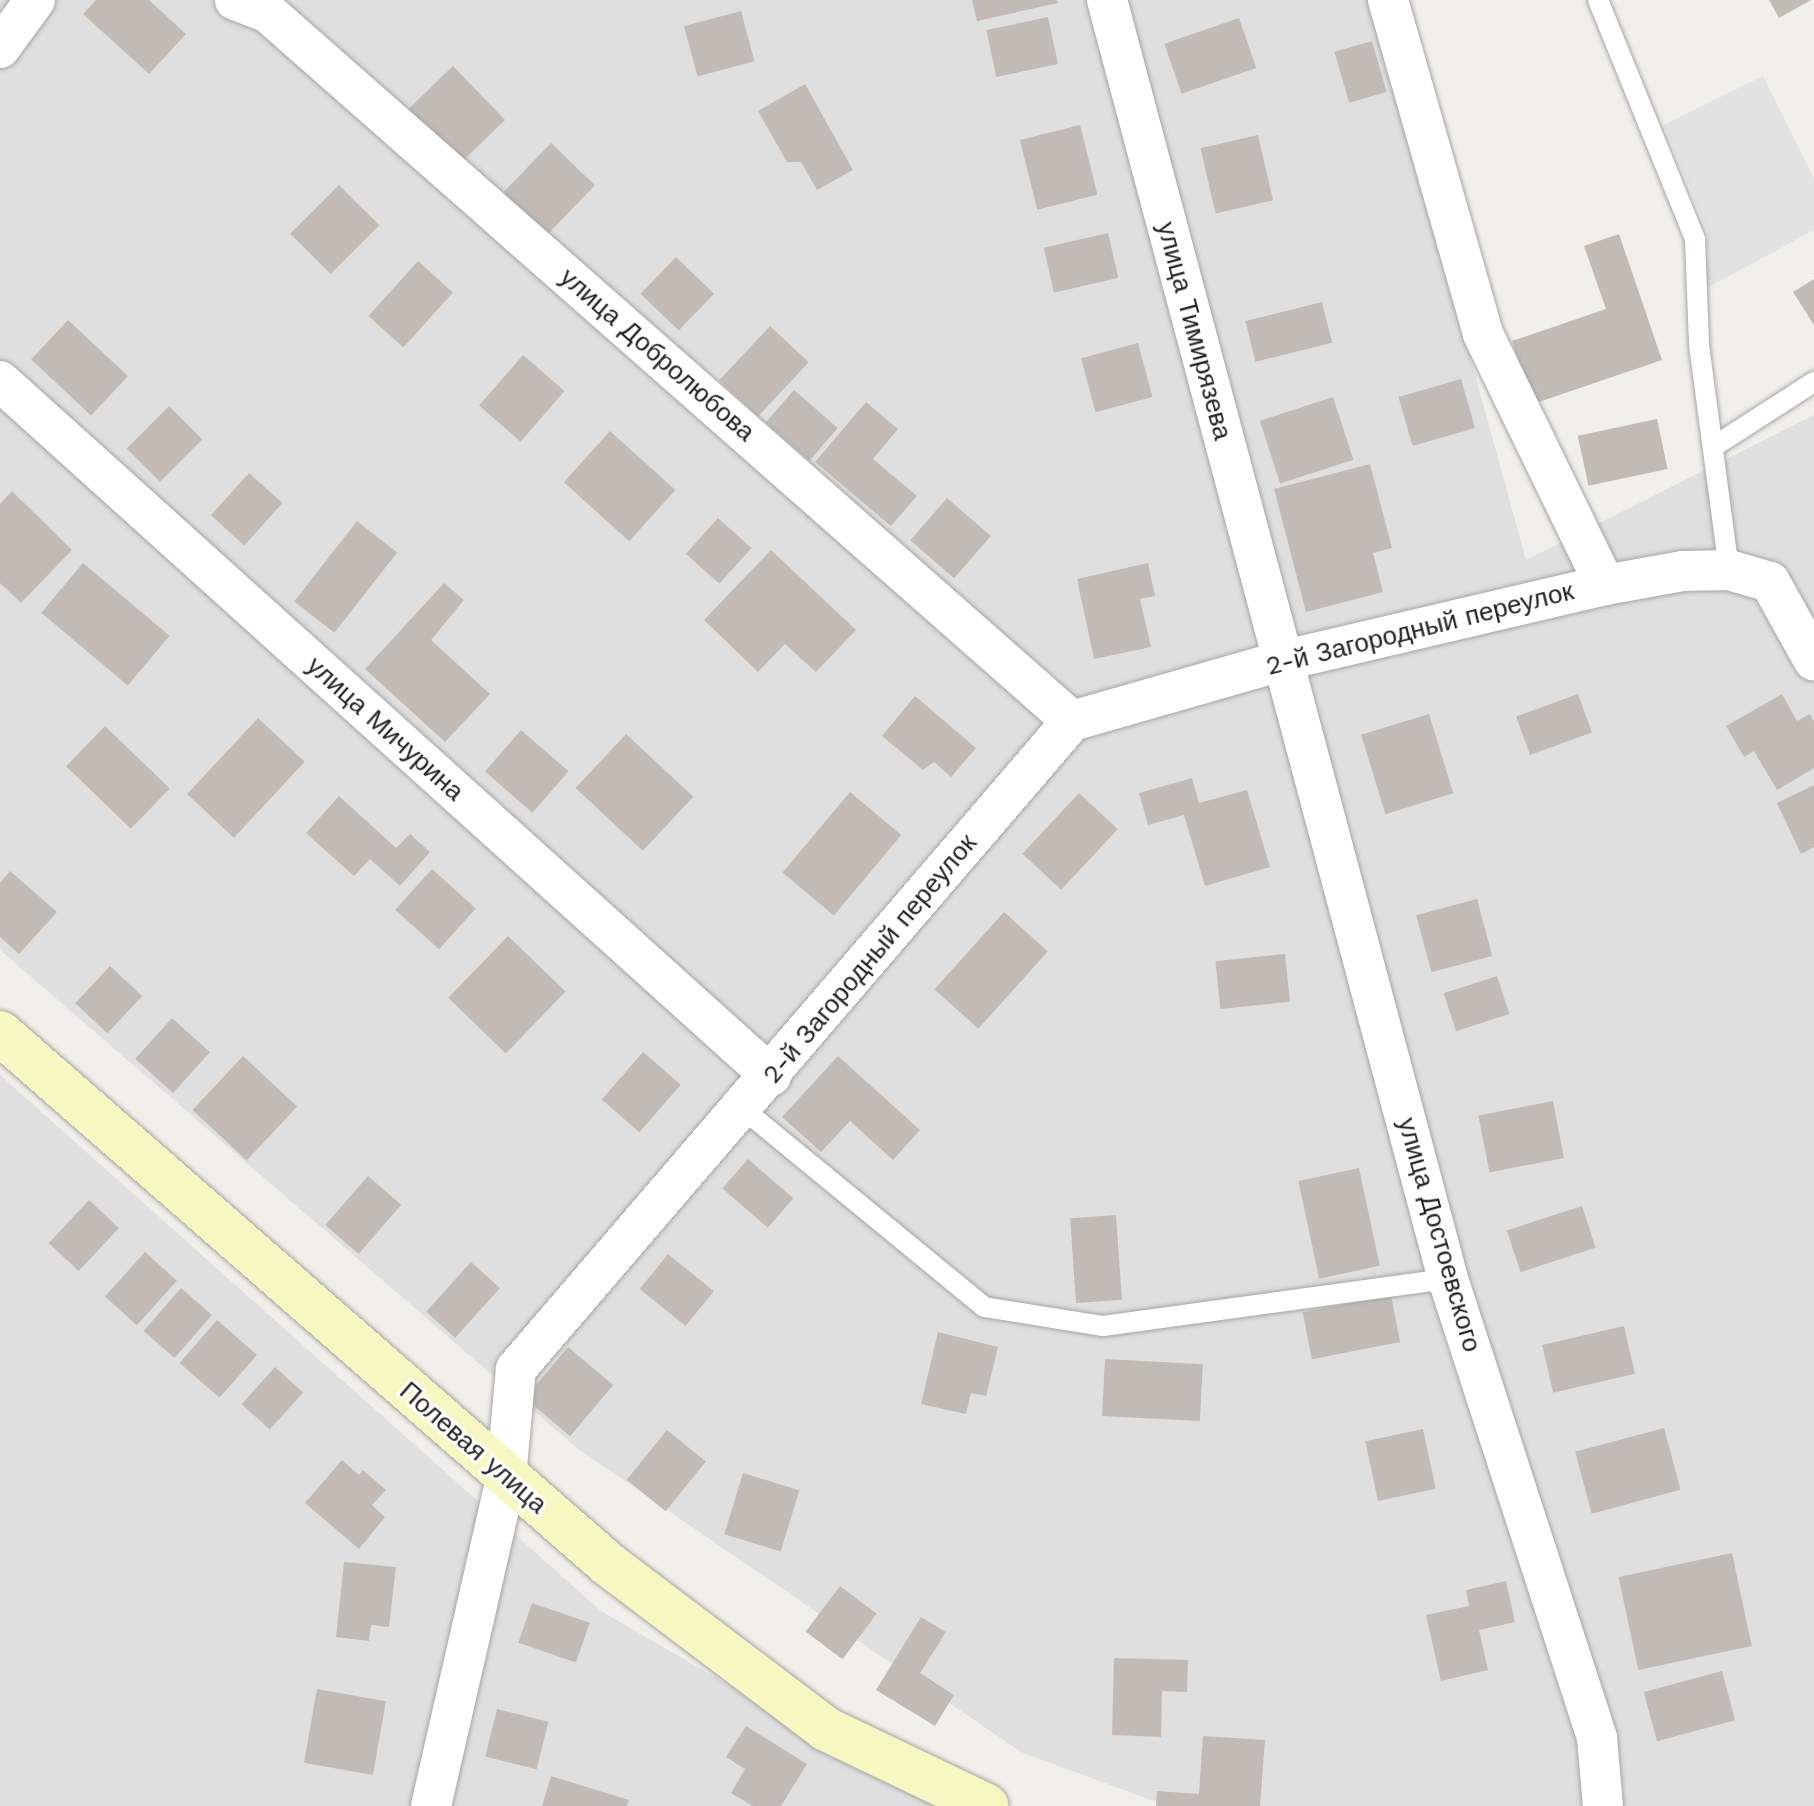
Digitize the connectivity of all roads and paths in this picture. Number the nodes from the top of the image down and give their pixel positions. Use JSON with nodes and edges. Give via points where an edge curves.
{"nodes":[{"id":1,"x":35,"y":0,"type":"edge"},
{"id":2,"x":235,"y":0,"type":"edge"},
{"id":3,"x":1107,"y":0,"type":"edge"},
{"id":4,"x":1388,"y":0,"type":"edge"},
{"id":5,"x":1598,"y":0,"type":"edge"},
{"id":6,"x":0,"y":48,"type":"edge"},
{"id":7,"x":0,"y":381,"type":"edge"},
{"id":8,"x":1814,"y":382,"type":"edge"},
{"id":9,"x":1713,"y":447,"type":"junction"},
{"id":10,"x":1729,"y":570,"type":"junction"},
{"id":11,"x":1605,"y":585,"type":"junction"},
{"id":12,"x":1281,"y":661,"type":"junction"},
{"id":13,"x":1814,"y":661,"type":"edge"},
{"id":14,"x":1072,"y":721,"type":"junction"},
{"id":15,"x":0,"y":1033,"type":"edge"},
{"id":16,"x":771,"y":1076,"type":"junction"},
{"id":17,"x":742,"y":1108,"type":"junction"},
{"id":18,"x":1448,"y":1279,"type":"junction"},
{"id":19,"x":506,"y":1478,"type":"junction"},
{"id":20,"x":431,"y":1806,"type":"edge"},
{"id":21,"x":987,"y":1806,"type":"edge"},
{"id":22,"x":1603,"y":1806,"type":"edge"}],
"edges":[{"from":1,"to":6,"type":"street"},
{"from":2,"to":14,"type":"street","name":"улица Добролюбова","via":[[267,12]]},
{"from":3,"to":12,"type":"street","name":"улица Тимирязева"},
{"from":4,"to":11,"type":"street","via":[[1483,334]]},
{"from":5,"to":9,"type":"lane","via":[[1695,239],[1699,345]]},
{"from":7,"to":16,"type":"street","name":"улица Мичурина"},
{"from":8,"to":9,"type":"lane"},
{"from":9,"to":10,"type":"lane"},
{"from":10,"to":11,"type":"street","name":"2-й Загородный переулок","via":[[1683,571]]},
{"from":10,"to":13,"type":"street","name":"2-й Загородный переулок","via":[[1770,582]]},
{"from":11,"to":12,"type":"street","name":"2-й Загородный переулок"},
{"from":12,"to":14,"type":"street","name":"2-й Загородный переулок"},
{"from":12,"to":18,"type":"street","name":"улица Достоевского"},
{"from":14,"to":16,"type":"street","name":"2-й Загородный переулок"},
{"from":15,"to":19,"type":"main road","name":"Полевая улица"},
{"from":16,"to":17,"type":"street","name":"2-й Загородный переулок"},
{"from":17,"to":18,"type":"lane","via":[[984,1307],[1103,1326]]},
{"from":17,"to":19,"type":"street","name":"2-й Загородный переулок","via":[[516,1369]]},
{"from":18,"to":22,"type":"street","name":"улица Достоевского","via":[[1597,1738]]},
{"from":19,"to":20,"type":"street","name":"2-й Загородный переулок"},
{"from":19,"to":21,"type":"main road","name":"Полевая улица","via":[[608,1564],[826,1729]]}]}
